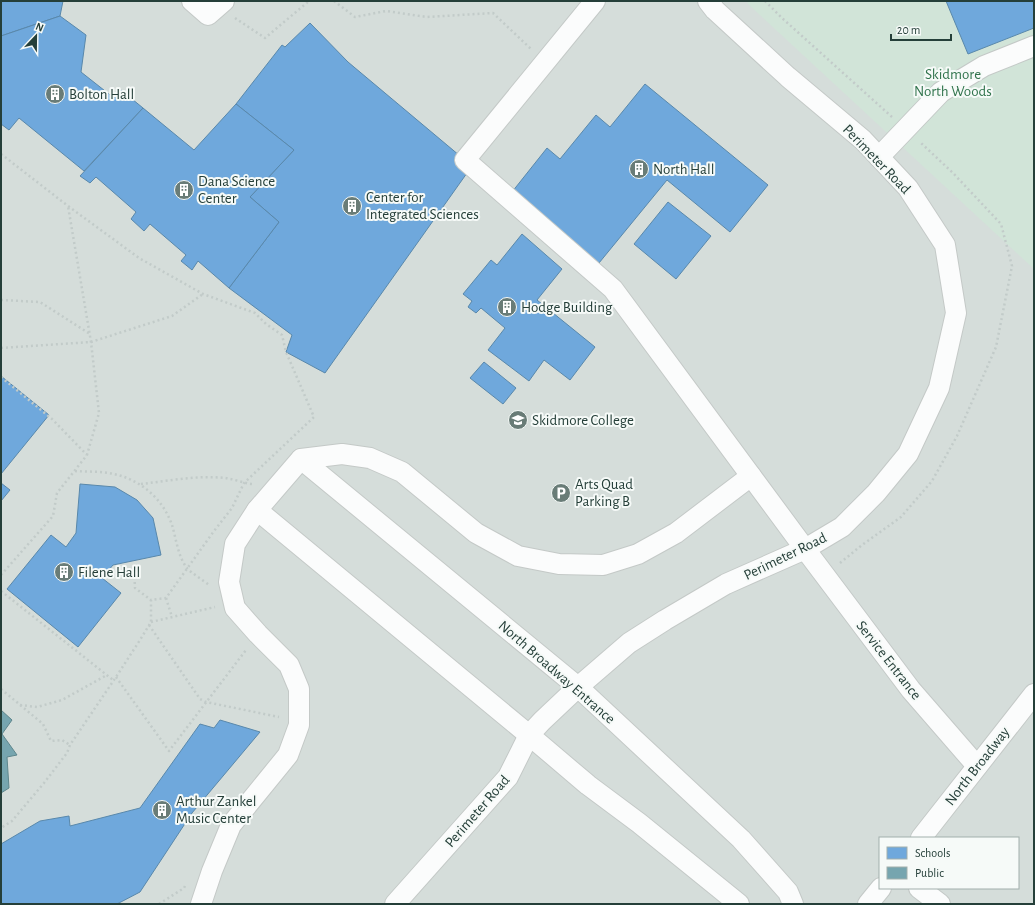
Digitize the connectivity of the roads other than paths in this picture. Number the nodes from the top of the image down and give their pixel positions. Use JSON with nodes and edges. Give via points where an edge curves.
{"nodes":[{"id":1,"x":192,"y":1,"type":"edge"},
{"id":2,"x":595,"y":1,"type":"edge"},
{"id":3,"x":708,"y":1,"type":"edge"},
{"id":4,"x":221,"y":4,"type":"edge"},
{"id":5,"x":1034,"y":46,"type":"edge"},
{"id":6,"x":878,"y":157,"type":"junction"},
{"id":7,"x":301,"y":459,"type":"junction"},
{"id":8,"x":751,"y":476,"type":"junction"},
{"id":9,"x":257,"y":510,"type":"junction"},
{"id":10,"x":805,"y":550,"type":"junction"},
{"id":11,"x":578,"y":687,"type":"junction"},
{"id":12,"x":1034,"y":694,"type":"edge"},
{"id":13,"x":529,"y":735,"type":"junction"},
{"id":14,"x":977,"y":766,"type":"junction"},
{"id":15,"x":922,"y":837,"type":"edge"},
{"id":16,"x":880,"y":889,"type":"edge"},
{"id":17,"x":920,"y":889,"type":"edge"},
{"id":18,"x":201,"y":904,"type":"edge"},
{"id":19,"x":395,"y":904,"type":"edge"},
{"id":20,"x":739,"y":904,"type":"edge"},
{"id":21,"x":793,"y":904,"type":"edge"},
{"id":22,"x":868,"y":904,"type":"edge"},
{"id":23,"x":940,"y":904,"type":"edge"}],
"edges":[{"from":1,"to":4,"type":"street","via":[[208,15]]},
{"from":2,"to":8,"type":"street","name":"Service Entrance","via":[[465,160],[613,288]]},
{"from":3,"to":6,"type":"street","name":"Perimeter Road","via":[[788,77],[863,140]]},
{"from":5,"to":6,"type":"street","via":[[984,66],[940,92]]},
{"from":6,"to":10,"type":"street","name":"Perimeter Road","via":[[908,188],[945,244],[956,313],[939,388],[908,454],[876,493],[842,527]]},
{"from":7,"to":8,"type":"street","via":[[342,454],[370,458],[402,472],[476,533],[518,556],[559,564],[603,565],[638,554],[676,533]]},
{"from":7,"to":9,"type":"street"},
{"from":7,"to":11,"type":"street","name":"North Broadway Entrance"},
{"from":8,"to":10,"type":"street","name":"Service Entrance"},
{"from":9,"to":13,"type":"street"},
{"from":9,"to":18,"type":"street","via":[[235,544],[229,582],[235,608],[289,665],[299,688],[299,725],[288,755],[231,826]]},
{"from":10,"to":11,"type":"street","name":"Perimeter Road","via":[[726,584],[665,620],[629,643]]},
{"from":10,"to":14,"type":"street","name":"Service Entrance","via":[[911,690]]},
{"from":11,"to":13,"type":"street","name":"Perimeter Road"},
{"from":11,"to":21,"type":"street","name":"North Broadway Entrance","via":[[741,839],[788,892]]},
{"from":12,"to":14,"type":"street","name":"North Broadway"},
{"from":13,"to":19,"type":"street","name":"Perimeter Road","via":[[508,777]]},
{"from":13,"to":20,"type":"street"},
{"from":14,"to":15,"type":"street","name":"North Broadway"},
{"from":16,"to":22,"type":"street"},
{"from":17,"to":23,"type":"street"}]}
